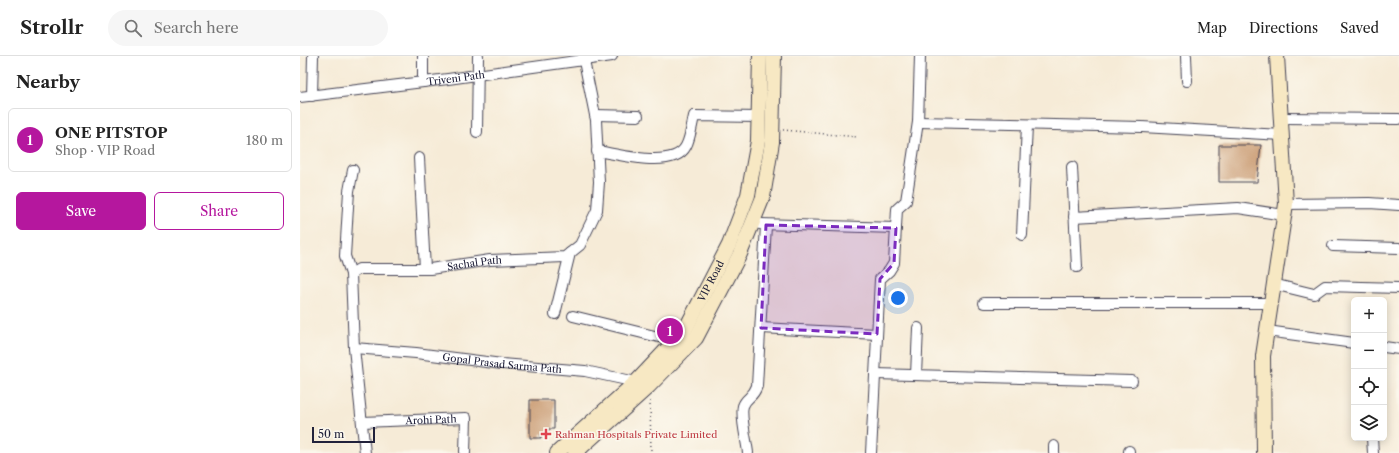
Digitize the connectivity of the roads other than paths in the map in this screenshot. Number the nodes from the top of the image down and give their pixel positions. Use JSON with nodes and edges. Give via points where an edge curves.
{"nodes":[{"id":1,"x":313,"y":56,"type":"edge"},
{"id":2,"x":423,"y":56,"type":"edge"},
{"id":3,"x":478,"y":56,"type":"edge"},
{"id":4,"x":612,"y":56,"type":"edge"},
{"id":5,"x":760,"y":56,"type":"edge"},
{"id":6,"x":774,"y":56,"type":"edge"},
{"id":7,"x":920,"y":56,"type":"edge"},
{"id":8,"x":1186,"y":56,"type":"edge"},
{"id":9,"x":1277,"y":56,"type":"edge"},
{"id":10,"x":584,"y":58,"type":"edge"},
{"id":11,"x":479,"y":75,"type":"junction"},
{"id":12,"x":1187,"y":81,"type":"dead end"},
{"id":13,"x":424,"y":82,"type":"junction"},
{"id":14,"x":312,"y":96,"type":"junction"},
{"id":15,"x":300,"y":97,"type":"edge"},
{"id":16,"x":594,"y":115,"type":"junction"},
{"id":17,"x":638,"y":116,"type":"dead end"},
{"id":18,"x":758,"y":117,"type":"junction"},
{"id":19,"x":1281,"y":118,"type":"junction"},
{"id":20,"x":1399,"y":119,"type":"edge"},
{"id":21,"x":918,"y":122,"type":"junction"},
{"id":22,"x":1027,"y":125,"type":"junction"},
{"id":23,"x":477,"y":132,"type":"dead end"},
{"id":24,"x":1282,"y":135,"type":"junction"},
{"id":25,"x":597,"y":150,"type":"junction"},
{"id":26,"x":419,"y":158,"type":"dead end"},
{"id":27,"x":1072,"y":167,"type":"dead end"},
{"id":28,"x":353,"y":170,"type":"dead end"},
{"id":29,"x":1399,"y":205,"type":"edge"},
{"id":30,"x":1285,"y":210,"type":"junction"},
{"id":31,"x":1074,"y":217,"type":"junction"},
{"id":32,"x":759,"y":224,"type":"junction"},
{"id":33,"x":896,"y":228,"type":"junction"},
{"id":34,"x":1022,"y":235,"type":"dead end"},
{"id":35,"x":1333,"y":246,"type":"dead end"},
{"id":36,"x":1399,"y":248,"type":"edge"},
{"id":37,"x":570,"y":253,"type":"junction"},
{"id":38,"x":1077,"y":267,"type":"dead end"},
{"id":39,"x":425,"y":269,"type":"junction"},
{"id":40,"x":352,"y":274,"type":"junction"},
{"id":41,"x":1273,"y":284,"type":"junction"},
{"id":42,"x":1399,"y":288,"type":"edge"},
{"id":43,"x":984,"y":303,"type":"dead end"},
{"id":44,"x":1270,"y":303,"type":"junction"},
{"id":45,"x":555,"y":314,"type":"dead end"},
{"id":46,"x":573,"y":316,"type":"dead end"},
{"id":47,"x":761,"y":328,"type":"junction"},
{"id":48,"x":918,"y":328,"type":"dead end"},
{"id":49,"x":1267,"y":331,"type":"junction"},
{"id":50,"x":877,"y":334,"type":"junction"},
{"id":51,"x":675,"y":341,"type":"junction"},
{"id":52,"x":1351,"y":343,"type":"edge"},
{"id":53,"x":1387,"y":347,"type":"edge"},
{"id":54,"x":354,"y":348,"type":"junction"},
{"id":55,"x":1399,"y":348,"type":"edge"},
{"id":56,"x":875,"y":374,"type":"junction"},
{"id":57,"x":916,"y":375,"type":"junction"},
{"id":58,"x":1132,"y":381,"type":"dead end"},
{"id":59,"x":642,"y":384,"type":"junction"},
{"id":60,"x":362,"y":422,"type":"junction"},
{"id":61,"x":1372,"y":441,"type":"edge"},
{"id":62,"x":365,"y":453,"type":"edge"},
{"id":63,"x":465,"y":453,"type":"edge"},
{"id":64,"x":557,"y":453,"type":"edge"},
{"id":65,"x":575,"y":453,"type":"edge"},
{"id":66,"x":748,"y":453,"type":"edge"},
{"id":67,"x":871,"y":453,"type":"edge"},
{"id":68,"x":1264,"y":453,"type":"edge"},
{"id":69,"x":1373,"y":453,"type":"edge"}],
"edges":[{"from":1,"to":14,"type":"street"},
{"from":2,"to":13,"type":"street"},
{"from":3,"to":11,"type":"street"},
{"from":4,"to":10,"type":"street","name":"Triveni Path"},
{"from":5,"to":18,"type":"main road","name":"VIP Road"},
{"from":6,"to":32,"type":"main road","name":"VIP Road","via":[[772,142]]},
{"from":7,"to":21,"type":"street"},
{"from":8,"to":12,"type":"street"},
{"from":9,"to":19,"type":"main road"},
{"from":10,"to":11,"type":"street","name":"Triveni Path"},
{"from":10,"to":16,"type":"street"},
{"from":11,"to":13,"type":"street","name":"Triveni Path"},
{"from":11,"to":23,"type":"street"},
{"from":13,"to":14,"type":"street","name":"Triveni Path"},
{"from":14,"to":15,"type":"street","name":"Triveni Path"},
{"from":16,"to":17,"type":"street"},
{"from":16,"to":25,"type":"street"},
{"from":18,"to":25,"type":"street","via":[[694,116],[686,147],[674,158],[644,159]]},
{"from":18,"to":51,"type":"main road","name":"VIP Road","via":[[758,142],[748,194],[729,245],[685,330]]},
{"from":19,"to":20,"type":"street"},
{"from":19,"to":24,"type":"main road"},
{"from":21,"to":22,"type":"street"},
{"from":21,"to":33,"type":"street","via":[[906,201],[897,209]]},
{"from":22,"to":24,"type":"street","via":[[1142,127]]},
{"from":22,"to":34,"type":"street"},
{"from":24,"to":30,"type":"main road"},
{"from":25,"to":37,"type":"street","via":[[599,182],[596,210],[580,245]]},
{"from":26,"to":39,"type":"street"},
{"from":27,"to":31,"type":"street"},
{"from":28,"to":40,"type":"street","via":[[345,256]]},
{"from":29,"to":30,"type":"street","via":[[1369,203]]},
{"from":30,"to":31,"type":"street","via":[[1238,208]]},
{"from":30,"to":41,"type":"main road"},
{"from":31,"to":38,"type":"street"},
{"from":32,"to":33,"type":"street"},
{"from":32,"to":47,"type":"street"},
{"from":32,"to":59,"type":"main road","name":"VIP Road","via":[[740,254],[696,338]]},
{"from":33,"to":50,"type":"street","via":[[894,263],[880,279]]},
{"from":35,"to":36,"type":"street"},
{"from":37,"to":39,"type":"street","name":"Sachal Path","via":[[566,257],[490,260]]},
{"from":37,"to":45,"type":"street"},
{"from":39,"to":40,"type":"street","name":"Sachal Path","via":[[358,269]]},
{"from":40,"to":54,"type":"street"},
{"from":41,"to":42,"type":"street","via":[[1314,294],[1325,286]]},
{"from":41,"to":44,"type":"main road"},
{"from":43,"to":44,"type":"street"},
{"from":44,"to":49,"type":"main road"},
{"from":46,"to":51,"type":"street"},
{"from":47,"to":50,"type":"street"},
{"from":47,"to":66,"type":"street","via":[[757,386],[754,394],[746,400],[742,413]]},
{"from":48,"to":57,"type":"street"},
{"from":49,"to":52,"type":"street"},
{"from":49,"to":68,"type":"main road","via":[[1263,356]]},
{"from":50,"to":56,"type":"street"},
{"from":51,"to":59,"type":"main road","name":"VIP Road"},
{"from":53,"to":55,"type":"street"},
{"from":54,"to":59,"type":"street","name":"Gopal Prasad Sarma Path","via":[[585,371]]},
{"from":54,"to":60,"type":"street"},
{"from":56,"to":57,"type":"street"},
{"from":56,"to":67,"type":"street"},
{"from":57,"to":58,"type":"street"},
{"from":59,"to":64,"type":"main road","name":"VIP Road"},
{"from":59,"to":65,"type":"main road","name":"VIP Road"},
{"from":60,"to":62,"type":"street"},
{"from":60,"to":63,"type":"street","name":"Arohi Path","via":[[466,418]]},
{"from":61,"to":69,"type":"street"}]}
